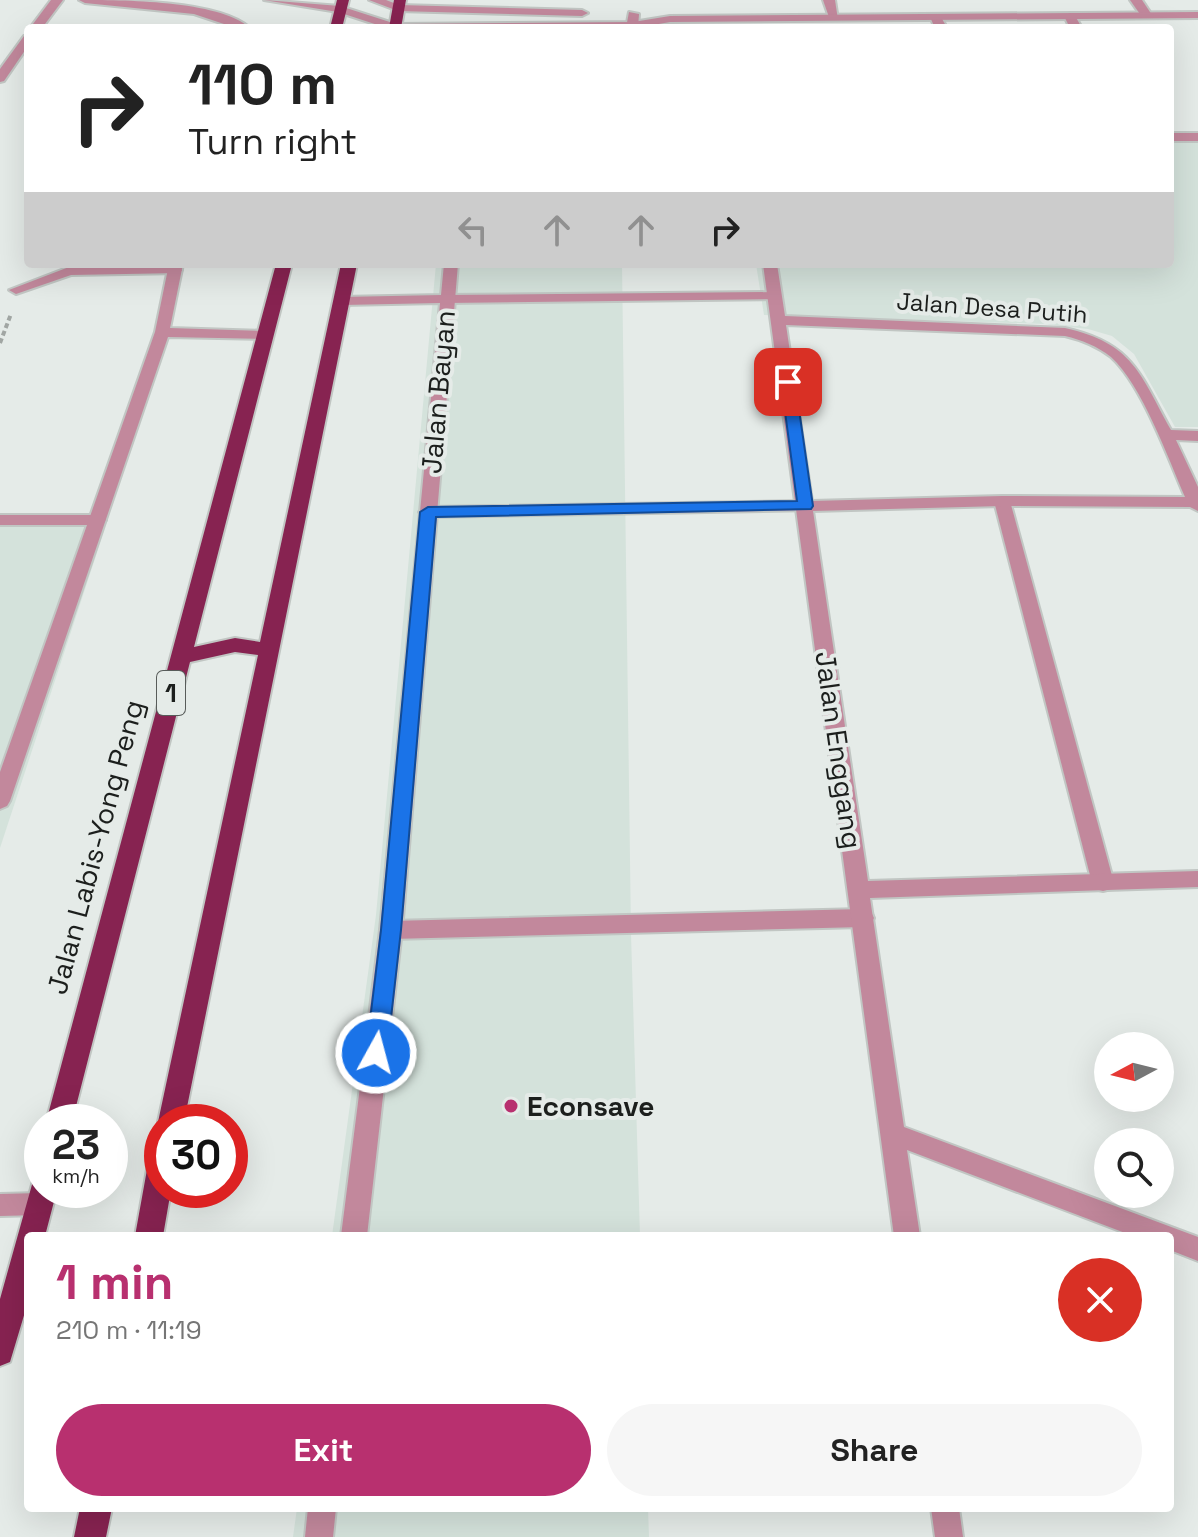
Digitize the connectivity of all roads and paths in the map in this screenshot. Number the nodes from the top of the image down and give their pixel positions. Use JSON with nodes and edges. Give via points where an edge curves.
{"nodes":[{"id":1,"x":57,"y":0,"type":"edge"},
{"id":2,"x":85,"y":0,"type":"edge"},
{"id":3,"x":270,"y":0,"type":"edge"},
{"id":4,"x":375,"y":0,"type":"edge"},
{"id":5,"x":829,"y":0,"type":"edge"},
{"id":6,"x":1136,"y":0,"type":"edge"},
{"id":7,"x":342,"y":4,"type":"edge"},
{"id":8,"x":399,"y":4,"type":"edge"},
{"id":9,"x":484,"y":6,"type":"edge"},
{"id":10,"x":1146,"y":15,"type":"junction"},
{"id":11,"x":1198,"y":15,"type":"edge"},
{"id":12,"x":1070,"y":16,"type":"junction"},
{"id":13,"x":834,"y":18,"type":"junction"},
{"id":14,"x":633,"y":22,"type":"edge"},
{"id":15,"x":938,"y":23,"type":"edge"},
{"id":16,"x":39,"y":24,"type":"edge"},
{"id":17,"x":237,"y":24,"type":"edge"},
{"id":18,"x":337,"y":24,"type":"edge"},
{"id":19,"x":386,"y":24,"type":"edge"},
{"id":20,"x":396,"y":24,"type":"edge"},
{"id":21,"x":582,"y":24,"type":"edge"},
{"id":22,"x":1074,"y":24,"type":"edge"},
{"id":23,"x":24,"y":43,"type":"edge"},
{"id":24,"x":2,"y":72,"type":"edge"},
{"id":25,"x":1174,"y":137,"type":"edge"},
{"id":26,"x":1198,"y":137,"type":"edge"},
{"id":27,"x":148,"y":268,"type":"edge"},
{"id":28,"x":175,"y":268,"type":"edge"},
{"id":29,"x":283,"y":268,"type":"edge"},
{"id":30,"x":348,"y":268,"type":"edge"},
{"id":31,"x":450,"y":268,"type":"edge"},
{"id":32,"x":771,"y":268,"type":"edge"},
{"id":33,"x":16,"y":290,"type":"dead end"},
{"id":34,"x":776,"y":296,"type":"junction"},
{"id":35,"x":445,"y":299,"type":"junction"},
{"id":36,"x":342,"y":301,"type":"junction"},
{"id":37,"x":780,"y":320,"type":"junction"},
{"id":38,"x":162,"y":332,"type":"junction"},
{"id":39,"x":266,"y":335,"type":"junction"},
{"id":40,"x":1166,"y":435,"type":"junction"},
{"id":41,"x":1198,"y":436,"type":"edge"},
{"id":42,"x":1002,"y":501,"type":"junction"},
{"id":43,"x":1197,"y":504,"type":"edge"},
{"id":44,"x":806,"y":506,"type":"junction"},
{"id":45,"x":428,"y":512,"type":"junction"},
{"id":46,"x":0,"y":520,"type":"edge"},
{"id":47,"x":97,"y":520,"type":"junction"},
{"id":48,"x":268,"y":650,"type":"junction"},
{"id":49,"x":181,"y":657,"type":"junction"},
{"id":50,"x":0,"y":801,"type":"edge"},
{"id":51,"x":1198,"y":879,"type":"edge"},
{"id":52,"x":1103,"y":883,"type":"junction"},
{"id":53,"x":859,"y":890,"type":"junction"},
{"id":54,"x":863,"y":918,"type":"junction"},
{"id":55,"x":391,"y":930,"type":"junction"},
{"id":56,"x":64,"y":1104,"type":"edge"},
{"id":57,"x":175,"y":1104,"type":"edge"},
{"id":58,"x":893,"y":1134,"type":"junction"},
{"id":59,"x":24,"y":1200,"type":"edge"},
{"id":60,"x":0,"y":1205,"type":"edge"},
{"id":61,"x":39,"y":1208,"type":"edge"},
{"id":62,"x":154,"y":1208,"type":"edge"},
{"id":63,"x":32,"y":1232,"type":"edge"},
{"id":64,"x":150,"y":1232,"type":"edge"},
{"id":65,"x":354,"y":1232,"type":"edge"},
{"id":66,"x":906,"y":1232,"type":"edge"},
{"id":67,"x":1153,"y":1232,"type":"edge"},
{"id":68,"x":1174,"y":1240,"type":"edge"},
{"id":69,"x":1198,"y":1249,"type":"edge"},
{"id":70,"x":24,"y":1264,"type":"edge"},
{"id":71,"x":0,"y":1352,"type":"edge"},
{"id":72,"x":95,"y":1512,"type":"edge"},
{"id":73,"x":322,"y":1512,"type":"edge"},
{"id":74,"x":946,"y":1512,"type":"edge"},
{"id":75,"x":90,"y":1537,"type":"edge"},
{"id":76,"x":319,"y":1537,"type":"edge"},
{"id":77,"x":949,"y":1537,"type":"edge"}],
"edges":[{"from":1,"to":16,"type":"street"},
{"from":2,"to":17,"type":"street","via":[[223,16]]},
{"from":3,"to":7,"type":"street"},
{"from":4,"to":8,"type":"street"},
{"from":5,"to":13,"type":"street"},
{"from":6,"to":10,"type":"street"},
{"from":7,"to":18,"type":"highway"},
{"from":7,"to":19,"type":"street"},
{"from":8,"to":9,"type":"street"},
{"from":8,"to":20,"type":"highway"},
{"from":9,"to":14,"type":"street"},
{"from":10,"to":11,"type":"street"},
{"from":10,"to":12,"type":"street"},
{"from":12,"to":15,"type":"street"},
{"from":12,"to":22,"type":"street"},
{"from":13,"to":14,"type":"street"},
{"from":13,"to":15,"type":"street"},
{"from":14,"to":21,"type":"street"},
{"from":23,"to":24,"type":"street"},
{"from":25,"to":26,"type":"street"},
{"from":27,"to":33,"type":"street","via":[[69,271]]},
{"from":28,"to":38,"type":"street"},
{"from":29,"to":39,"type":"highway","name":"Jalan Labis-Yong Peng","number":"1"},
{"from":30,"to":36,"type":"highway"},
{"from":31,"to":35,"type":"street","name":"Jalan Bayan"},
{"from":32,"to":34,"type":"street","name":"Jalan Enggang"},
{"from":34,"to":35,"type":"street"},
{"from":34,"to":37,"type":"street","name":"Jalan Enggang"},
{"from":35,"to":36,"type":"street"},
{"from":35,"to":45,"type":"street","name":"Jalan Bayan"},
{"from":36,"to":48,"type":"highway"},
{"from":37,"to":40,"type":"street","name":"Jalan Desa Putih","via":[[1065,332],[1094,338],[1122,359]]},
{"from":37,"to":44,"type":"street","name":"Jalan Enggang"},
{"from":38,"to":39,"type":"street"},
{"from":38,"to":47,"type":"street"},
{"from":39,"to":49,"type":"highway","name":"Jalan Labis-Yong Peng","number":"1"},
{"from":40,"to":41,"type":"street"},
{"from":40,"to":43,"type":"street","name":"Jalan Desa Putih"},
{"from":42,"to":43,"type":"street"},
{"from":42,"to":44,"type":"street"},
{"from":42,"to":52,"type":"street"},
{"from":44,"to":45,"type":"street"},
{"from":44,"to":53,"type":"street","name":"Jalan Enggang"},
{"from":45,"to":55,"type":"street","name":"Jalan Bayan"},
{"from":46,"to":47,"type":"street"},
{"from":47,"to":50,"type":"street"},
{"from":48,"to":49,"type":"highway","via":[[235,645]]},
{"from":48,"to":57,"type":"highway"},
{"from":49,"to":56,"type":"highway","name":"Jalan Labis-Yong Peng","number":"1"},
{"from":51,"to":52,"type":"street"},
{"from":52,"to":53,"type":"street"},
{"from":53,"to":54,"type":"street","name":"Jalan Enggang"},
{"from":54,"to":55,"type":"street"},
{"from":54,"to":58,"type":"street","name":"Jalan Enggang"},
{"from":55,"to":65,"type":"street","name":"Jalan Bayan"},
{"from":58,"to":66,"type":"street","name":"Jalan Enggang"},
{"from":58,"to":67,"type":"street"},
{"from":59,"to":60,"type":"street"},
{"from":61,"to":63,"type":"highway"},
{"from":62,"to":64,"type":"highway"},
{"from":68,"to":69,"type":"street"},
{"from":70,"to":71,"type":"highway"},
{"from":72,"to":75,"type":"highway"},
{"from":73,"to":76,"type":"street"},
{"from":74,"to":77,"type":"street"}]}
